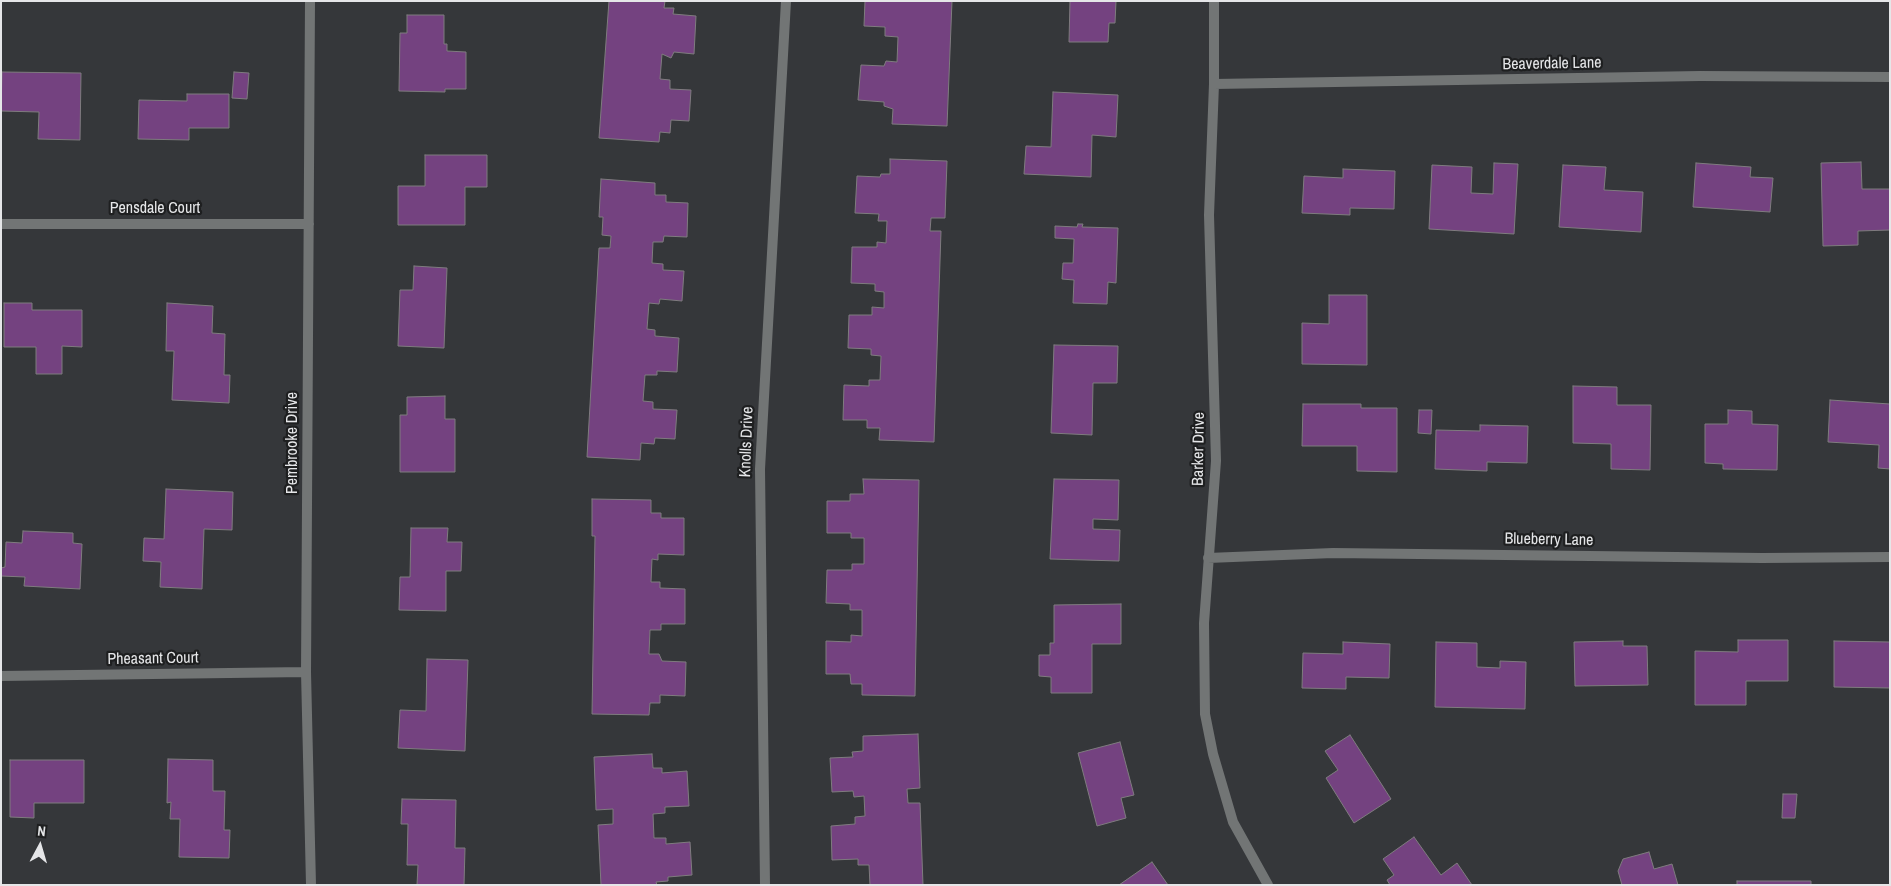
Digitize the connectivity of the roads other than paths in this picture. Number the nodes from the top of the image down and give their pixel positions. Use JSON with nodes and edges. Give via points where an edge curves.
{"nodes":[{"id":1,"x":310,"y":1,"type":"edge"},
{"id":2,"x":786,"y":1,"type":"edge"},
{"id":3,"x":1214,"y":1,"type":"edge"},
{"id":4,"x":1890,"y":76,"type":"edge"},
{"id":5,"x":1214,"y":84,"type":"junction"},
{"id":6,"x":1,"y":224,"type":"edge"},
{"id":7,"x":309,"y":224,"type":"junction"},
{"id":8,"x":1890,"y":557,"type":"edge"},
{"id":9,"x":1208,"y":558,"type":"junction"},
{"id":10,"x":306,"y":672,"type":"junction"},
{"id":11,"x":1,"y":676,"type":"edge"},
{"id":12,"x":311,"y":885,"type":"edge"},
{"id":13,"x":765,"y":885,"type":"edge"},
{"id":14,"x":1268,"y":885,"type":"edge"}],
"edges":[{"from":1,"to":7,"type":"street","name":"Pembrooke Drive"},
{"from":2,"to":13,"type":"street","name":"Knolls Drive","via":[[760,469]]},
{"from":3,"to":5,"type":"street","name":"Barker Drive"},
{"from":4,"to":5,"type":"street","name":"Beaverdale Lane"},
{"from":5,"to":9,"type":"street","name":"Barker Drive","via":[[1209,215],[1216,461]]},
{"from":6,"to":7,"type":"street","name":"Pensdale Court"},
{"from":7,"to":10,"type":"street","name":"Pembrooke Drive"},
{"from":8,"to":9,"type":"street","name":"Blueberry Lane","via":[[1333,553]]},
{"from":9,"to":14,"type":"street","name":"Barker Drive","via":[[1204,623],[1205,714],[1233,822]]},
{"from":10,"to":11,"type":"street","name":"Pheasant Court"},
{"from":10,"to":12,"type":"street","name":"Pembrooke Drive"}]}
